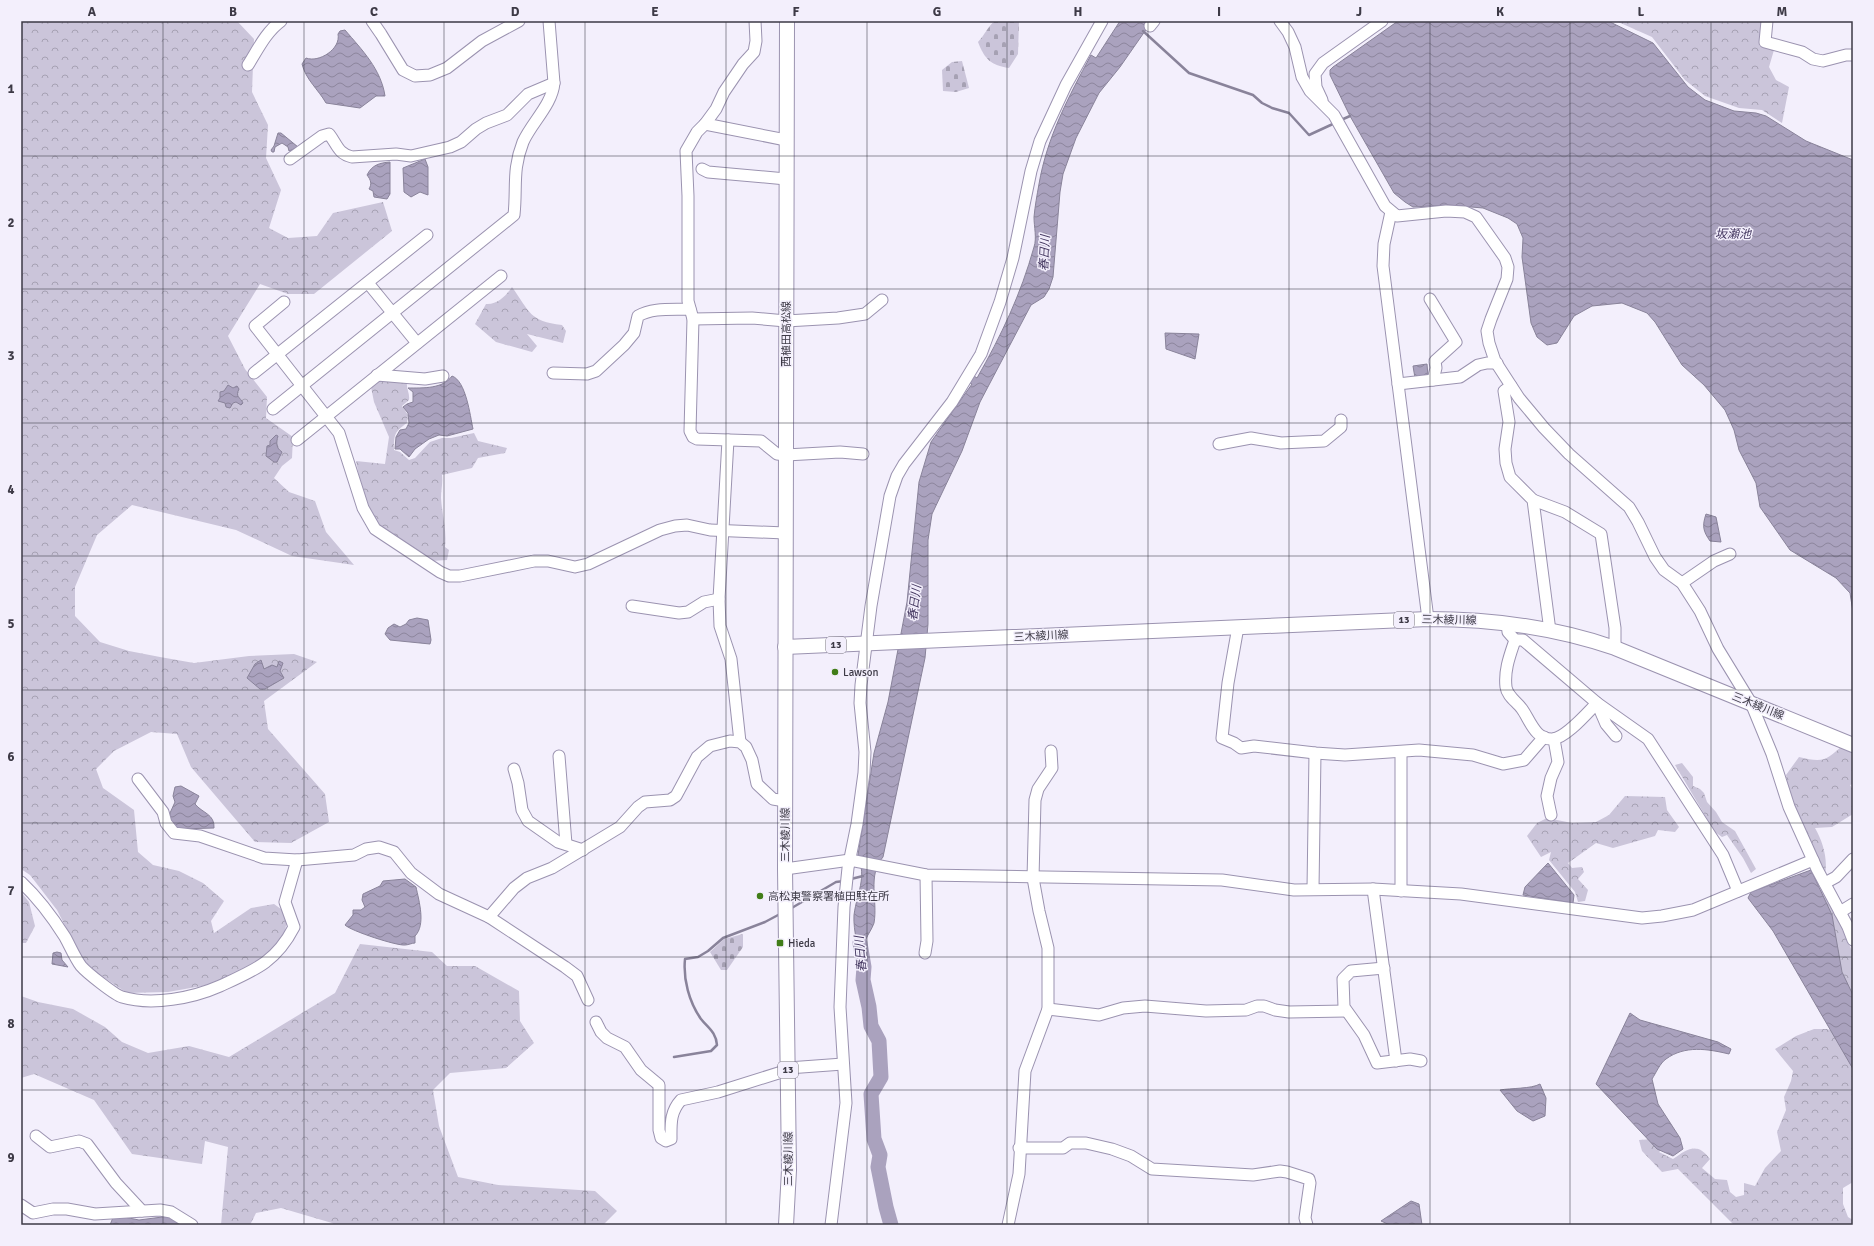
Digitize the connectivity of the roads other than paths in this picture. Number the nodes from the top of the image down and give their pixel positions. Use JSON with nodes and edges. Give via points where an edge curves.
{"nodes":[{"id":1,"x":281,"y":21,"type":"edge"},
{"id":2,"x":372,"y":21,"type":"edge"},
{"id":3,"x":519,"y":21,"type":"edge"},
{"id":4,"x":549,"y":21,"type":"edge"},
{"id":5,"x":755,"y":21,"type":"edge"},
{"id":6,"x":787,"y":21,"type":"edge"},
{"id":7,"x":1102,"y":21,"type":"edge"},
{"id":8,"x":1280,"y":21,"type":"edge"},
{"id":9,"x":1382,"y":21,"type":"edge"},
{"id":10,"x":1767,"y":21,"type":"edge"},
{"id":11,"x":1853,"y":55,"type":"edge"},
{"id":12,"x":248,"y":65,"type":"dead end"},
{"id":13,"x":554,"y":83,"type":"junction"},
{"id":14,"x":1323,"y":104,"type":"junction"},
{"id":15,"x":705,"y":124,"type":"junction"},
{"id":16,"x":786,"y":140,"type":"junction"},
{"id":17,"x":290,"y":160,"type":"dead end"},
{"id":18,"x":702,"y":169,"type":"dead end"},
{"id":19,"x":786,"y":179,"type":"junction"},
{"id":20,"x":1391,"y":212,"type":"junction"},
{"id":21,"x":427,"y":235,"type":"dead end"},
{"id":22,"x":501,"y":276,"type":"dead end"},
{"id":23,"x":368,"y":283,"type":"junction"},
{"id":24,"x":1430,"y":299,"type":"dead end"},
{"id":25,"x":882,"y":300,"type":"dead end"},
{"id":26,"x":284,"y":302,"type":"dead end"},
{"id":27,"x":393,"y":313,"type":"junction"},
{"id":28,"x":692,"y":314,"type":"junction"},
{"id":29,"x":786,"y":320,"type":"junction"},
{"id":30,"x":417,"y":343,"type":"junction"},
{"id":31,"x":278,"y":355,"type":"junction"},
{"id":32,"x":1497,"y":364,"type":"junction"},
{"id":33,"x":254,"y":373,"type":"dead end"},
{"id":34,"x":553,"y":373,"type":"dead end"},
{"id":35,"x":377,"y":375,"type":"junction"},
{"id":36,"x":443,"y":376,"type":"dead end"},
{"id":37,"x":1433,"y":380,"type":"junction"},
{"id":38,"x":1398,"y":384,"type":"junction"},
{"id":39,"x":302,"y":386,"type":"junction"},
{"id":40,"x":1511,"y":386,"type":"junction"},
{"id":41,"x":273,"y":409,"type":"dead end"},
{"id":42,"x":326,"y":417,"type":"junction"},
{"id":43,"x":1342,"y":420,"type":"dead end"},
{"id":44,"x":297,"y":440,"type":"dead end"},
{"id":45,"x":728,"y":440,"type":"junction"},
{"id":46,"x":1219,"y":444,"type":"dead end"},
{"id":47,"x":862,"y":454,"type":"dead end"},
{"id":48,"x":786,"y":455,"type":"junction"},
{"id":49,"x":1533,"y":500,"type":"junction"},
{"id":50,"x":721,"y":531,"type":"junction"},
{"id":51,"x":785,"y":533,"type":"junction"},
{"id":52,"x":1730,"y":554,"type":"dead end"},
{"id":53,"x":1682,"y":583,"type":"junction"},
{"id":54,"x":719,"y":599,"type":"junction"},
{"id":55,"x":632,"y":606,"type":"dead end"},
{"id":56,"x":1428,"y":619,"type":"junction"},
{"id":57,"x":1508,"y":623,"type":"junction"},
{"id":58,"x":1238,"y":628,"type":"junction"},
{"id":59,"x":1550,"y":631,"type":"junction"},
{"id":60,"x":1515,"y":640,"type":"junction"},
{"id":61,"x":867,"y":644,"type":"junction"},
{"id":62,"x":785,"y":647,"type":"junction"},
{"id":63,"x":1615,"y":648,"type":"junction"},
{"id":64,"x":1597,"y":703,"type":"junction"},
{"id":65,"x":1751,"y":703,"type":"junction"},
{"id":66,"x":1616,"y":736,"type":"dead end"},
{"id":67,"x":1549,"y":738,"type":"junction"},
{"id":68,"x":740,"y":742,"type":"junction"},
{"id":69,"x":1853,"y":745,"type":"edge"},
{"id":70,"x":1051,"y":751,"type":"dead end"},
{"id":71,"x":1400,"y":752,"type":"junction"},
{"id":72,"x":1315,"y":753,"type":"junction"},
{"id":73,"x":559,"y":756,"type":"dead end"},
{"id":74,"x":514,"y":769,"type":"dead end"},
{"id":75,"x":138,"y":779,"type":"dead end"},
{"id":76,"x":785,"y":801,"type":"junction"},
{"id":77,"x":1551,"y":815,"type":"dead end"},
{"id":78,"x":566,"y":844,"type":"junction"},
{"id":79,"x":583,"y":850,"type":"junction"},
{"id":80,"x":1853,"y":859,"type":"edge"},
{"id":81,"x":297,"y":860,"type":"junction"},
{"id":82,"x":1813,"y":860,"type":"junction"},
{"id":83,"x":852,"y":861,"type":"junction"},
{"id":84,"x":785,"y":869,"type":"junction"},
{"id":85,"x":926,"y":875,"type":"junction"},
{"id":86,"x":1033,"y":878,"type":"junction"},
{"id":87,"x":21,"y":882,"type":"edge"},
{"id":88,"x":1825,"y":883,"type":"junction"},
{"id":89,"x":1374,"y":889,"type":"junction"},
{"id":90,"x":1313,"y":890,"type":"junction"},
{"id":91,"x":1738,"y":890,"type":"junction"},
{"id":92,"x":1402,"y":891,"type":"junction"},
{"id":93,"x":1853,"y":904,"type":"edge"},
{"id":94,"x":1840,"y":912,"type":"junction"},
{"id":95,"x":488,"y":917,"type":"junction"},
{"id":96,"x":1853,"y":940,"type":"edge"},
{"id":97,"x":925,"y":953,"type":"dead end"},
{"id":98,"x":1384,"y":968,"type":"junction"},
{"id":99,"x":588,"y":1000,"type":"dead end"},
{"id":100,"x":1048,"y":1009,"type":"junction"},
{"id":101,"x":1346,"y":1011,"type":"junction"},
{"id":102,"x":596,"y":1022,"type":"dead end"},
{"id":103,"x":1396,"y":1061,"type":"junction"},
{"id":104,"x":1421,"y":1061,"type":"dead end"},
{"id":105,"x":843,"y":1064,"type":"junction"},
{"id":106,"x":788,"y":1069,"type":"junction"},
{"id":107,"x":36,"y":1136,"type":"dead end"},
{"id":108,"x":1019,"y":1148,"type":"junction"},
{"id":109,"x":21,"y":1205,"type":"edge"},
{"id":110,"x":142,"y":1211,"type":"junction"},
{"id":111,"x":192,"y":1225,"type":"edge"},
{"id":112,"x":786,"y":1225,"type":"edge"},
{"id":113,"x":831,"y":1225,"type":"edge"},
{"id":114,"x":1008,"y":1225,"type":"edge"},
{"id":115,"x":1307,"y":1225,"type":"edge"}],
"edges":[{"from":1,"to":12,"type":"street","via":[[266,36]]},
{"from":2,"to":3,"type":"street","via":[[403,70],[415,76],[430,75],[447,68],[482,41]]},
{"from":4,"to":13,"type":"street"},
{"from":5,"to":15,"type":"street","via":[[754,52],[743,64]]},
{"from":6,"to":16,"type":"main road","name":"西植田高松線"},
{"from":7,"to":61,"type":"street","via":[[1066,84],[1040,141],[1031,171],[1013,258],[981,354],[952,402],[897,476],[885,518]]},
{"from":8,"to":14,"type":"street","via":[[1295,47],[1302,77],[1310,91]]},
{"from":9,"to":14,"type":"street","via":[[1323,63],[1315,74],[1316,87]]},
{"from":10,"to":11,"type":"street","via":[[1764,42],[1802,52],[1823,61]]},
{"from":13,"to":17,"type":"street","via":[[528,94],[508,115],[476,128],[461,142],[450,147],[411,156],[396,154],[352,157],[339,150],[329,134],[322,136]]},
{"from":13,"to":27,"type":"street","via":[[553,92],[524,141],[517,162],[514,177],[514,215]]},
{"from":14,"to":20,"type":"street","via":[[1336,119],[1385,206]]},
{"from":15,"to":16,"type":"street"},
{"from":15,"to":28,"type":"street","via":[[686,151],[688,301]]},
{"from":16,"to":19,"type":"main road","name":"西植田高松線"},
{"from":18,"to":19,"type":"street","via":[[708,172]]},
{"from":19,"to":29,"type":"main road","name":"西植田高松線"},
{"from":20,"to":32,"type":"street","via":[[1397,216],[1404,216],[1446,211],[1465,212],[1476,217],[1505,258],[1508,267],[1507,279],[1488,331],[1489,343]]},
{"from":20,"to":38,"type":"street","via":[[1384,244],[1383,266]]},
{"from":21,"to":23,"type":"street"},
{"from":22,"to":30,"type":"street"},
{"from":23,"to":27,"type":"street"},
{"from":23,"to":31,"type":"street"},
{"from":24,"to":37,"type":"street","via":[[1456,342],[1435,362]]},
{"from":25,"to":29,"type":"street","via":[[865,314]]},
{"from":26,"to":31,"type":"street","via":[[255,326]]},
{"from":27,"to":30,"type":"street"},
{"from":27,"to":39,"type":"street"},
{"from":28,"to":29,"type":"street"},
{"from":28,"to":34,"type":"street","via":[[658,310],[643,313],[638,316],[634,333],[596,371],[587,374]]},
{"from":28,"to":45,"type":"street","via":[[690,431],[697,439]]},
{"from":29,"to":48,"type":"main road","name":"西植田高松線"},
{"from":30,"to":35,"type":"street"},
{"from":31,"to":33,"type":"street"},
{"from":31,"to":39,"type":"street"},
{"from":32,"to":37,"type":"street","via":[[1478,365],[1460,377]]},
{"from":32,"to":40,"type":"street"},
{"from":35,"to":36,"type":"street","via":[[425,379]]},
{"from":35,"to":42,"type":"street"},
{"from":37,"to":38,"type":"street"},
{"from":38,"to":56,"type":"street"},
{"from":39,"to":41,"type":"street"},
{"from":39,"to":42,"type":"street"},
{"from":40,"to":49,"type":"street","via":[[1504,391],[1509,422],[1505,449],[1506,463],[1510,477]]},
{"from":40,"to":53,"type":"street","via":[[1564,449],[1629,507],[1664,570]]},
{"from":42,"to":44,"type":"street"},
{"from":42,"to":50,"type":"street","via":[[339,433],[363,508],[375,529],[449,576],[534,561],[575,566],[588,564],[660,530],[675,526],[687,525]]},
{"from":43,"to":46,"type":"street","via":[[1341,427],[1324,441],[1281,443],[1251,438]]},
{"from":45,"to":48,"type":"street","via":[[761,441],[777,454]]},
{"from":45,"to":50,"type":"street"},
{"from":47,"to":48,"type":"street","via":[[840,452]]},
{"from":48,"to":51,"type":"main road","name":"西植田高松線"},
{"from":49,"to":59,"type":"street"},
{"from":49,"to":63,"type":"street","via":[[1565,512],[1601,534],[1615,628]]},
{"from":50,"to":51,"type":"street"},
{"from":50,"to":54,"type":"street"},
{"from":51,"to":62,"type":"main road","name":"西植田高松線"},
{"from":52,"to":53,"type":"street","via":[[1714,561]]},
{"from":53,"to":65,"type":"street"},
{"from":54,"to":55,"type":"street","via":[[704,602],[688,612],[679,613]]},
{"from":54,"to":68,"type":"street","via":[[720,626],[731,659]]},
{"from":56,"to":57,"type":"main road","name":"三木綾川線","number":"13"},
{"from":56,"to":58,"type":"main road","name":"三木綾川線","number":"13"},
{"from":57,"to":59,"type":"main road","name":"三木綾川線","number":"13"},
{"from":57,"to":60,"type":"street","via":[[1508,632]]},
{"from":58,"to":61,"type":"main road","name":"三木綾川線","number":"13"},
{"from":58,"to":72,"type":"street","via":[[1222,738],[1241,748],[1254,746]]},
{"from":59,"to":63,"type":"main road","name":"三木綾川線","number":"13","via":[[1583,637]]},
{"from":60,"to":64,"type":"street","via":[[1523,640]]},
{"from":60,"to":67,"type":"street","via":[[1507,662],[1506,689],[1522,709],[1530,725]]},
{"from":61,"to":62,"type":"main road","name":"三木綾川線","number":"13"},
{"from":61,"to":83,"type":"street","via":[[860,685],[865,739],[864,773]]},
{"from":62,"to":76,"type":"main road","name":"三木綾川線","number":"13"},
{"from":63,"to":65,"type":"main road","name":"三木綾川線","number":"13"},
{"from":64,"to":66,"type":"street","via":[[1606,724]]},
{"from":64,"to":67,"type":"street","via":[[1570,730]]},
{"from":64,"to":91,"type":"street","via":[[1648,739],[1723,855]]},
{"from":65,"to":69,"type":"main road","name":"三木綾川線","number":"13"},
{"from":65,"to":82,"type":"street","via":[[1772,754],[1789,807]]},
{"from":67,"to":71,"type":"street","via":[[1524,760],[1502,764],[1473,755],[1420,750]]},
{"from":67,"to":77,"type":"street","via":[[1558,762],[1547,796]]},
{"from":68,"to":76,"type":"street","via":[[746,747],[752,760],[757,784],[772,799]]},
{"from":68,"to":79,"type":"street","via":[[730,741],[710,746],[697,757],[676,796],[670,800],[645,802],[620,827]]},
{"from":70,"to":86,"type":"street","via":[[1052,768],[1038,789],[1035,800]]},
{"from":71,"to":72,"type":"street","via":[[1345,755]]},
{"from":71,"to":92,"type":"street"},
{"from":72,"to":90,"type":"street"},
{"from":73,"to":78,"type":"street"},
{"from":74,"to":78,"type":"street","via":[[522,810],[528,820],[558,842]]},
{"from":75,"to":81,"type":"street","via":[[163,812],[166,823],[174,833],[200,836],[264,858]]},
{"from":76,"to":84,"type":"main road","name":"三木綾川線","number":"13"},
{"from":78,"to":79,"type":"street"},
{"from":79,"to":95,"type":"street","via":[[552,868],[527,878],[514,888]]},
{"from":80,"to":88,"type":"street","via":[[1841,873]]},
{"from":81,"to":87,"type":"street","via":[[285,902],[294,927],[287,941],[264,965],[208,991],[177,1000],[121,997],[92,976],[81,966],[64,936]]},
{"from":81,"to":95,"type":"street","via":[[354,855],[366,849],[379,847],[394,852],[411,873],[439,894]]},
{"from":82,"to":88,"type":"street"},
{"from":82,"to":91,"type":"street"},
{"from":83,"to":84,"type":"street"},
{"from":83,"to":85,"type":"street"},
{"from":83,"to":105,"type":"street","via":[[844,907],[840,1007]]},
{"from":84,"to":106,"type":"main road","name":"三木綾川線","number":"13"},
{"from":85,"to":86,"type":"street"},
{"from":85,"to":97,"type":"street"},
{"from":86,"to":90,"type":"street","via":[[1222,880],[1294,890]]},
{"from":86,"to":100,"type":"street","via":[[1048,948]]},
{"from":88,"to":94,"type":"street"},
{"from":89,"to":90,"type":"street"},
{"from":89,"to":92,"type":"street"},
{"from":89,"to":98,"type":"street"},
{"from":91,"to":92,"type":"street","via":[[1693,910],[1642,918],[1461,894]]},
{"from":93,"to":94,"type":"street"},
{"from":94,"to":96,"type":"street"},
{"from":95,"to":99,"type":"street","via":[[577,976]]},
{"from":98,"to":101,"type":"street","via":[[1346,973],[1343,979]]},
{"from":98,"to":103,"type":"street"},
{"from":100,"to":101,"type":"street","via":[[1099,1015],[1123,1008],[1145,1006],[1206,1011],[1246,1010],[1257,1006],[1289,1012]]},
{"from":100,"to":108,"type":"street","via":[[1025,1071]]},
{"from":101,"to":103,"type":"street","via":[[1364,1034],[1377,1063]]},
{"from":102,"to":106,"type":"street","via":[[601,1032],[607,1038],[625,1046],[641,1070],[659,1085],[659,1130],[661,1138],[666,1141],[671,1139],[671,1115],[681,1100],[718,1092]]},
{"from":103,"to":104,"type":"street"},
{"from":105,"to":106,"type":"street"},
{"from":105,"to":113,"type":"street","via":[[845,1109]]},
{"from":106,"to":112,"type":"main road","name":"三木綾川線","number":"13","via":[[789,1170]]},
{"from":107,"to":110,"type":"street","via":[[50,1147],[79,1141],[87,1144],[116,1184]]},
{"from":108,"to":114,"type":"street","via":[[1019,1174]]},
{"from":108,"to":115,"type":"street","via":[[1064,1148],[1070,1143],[1086,1143],[1124,1153],[1152,1169],[1253,1175],[1287,1172],[1309,1179],[1305,1218]]},
{"from":109,"to":110,"type":"street","via":[[33,1212],[53,1209],[95,1214]]},
{"from":110,"to":111,"type":"street","via":[[171,1212]]}]}
